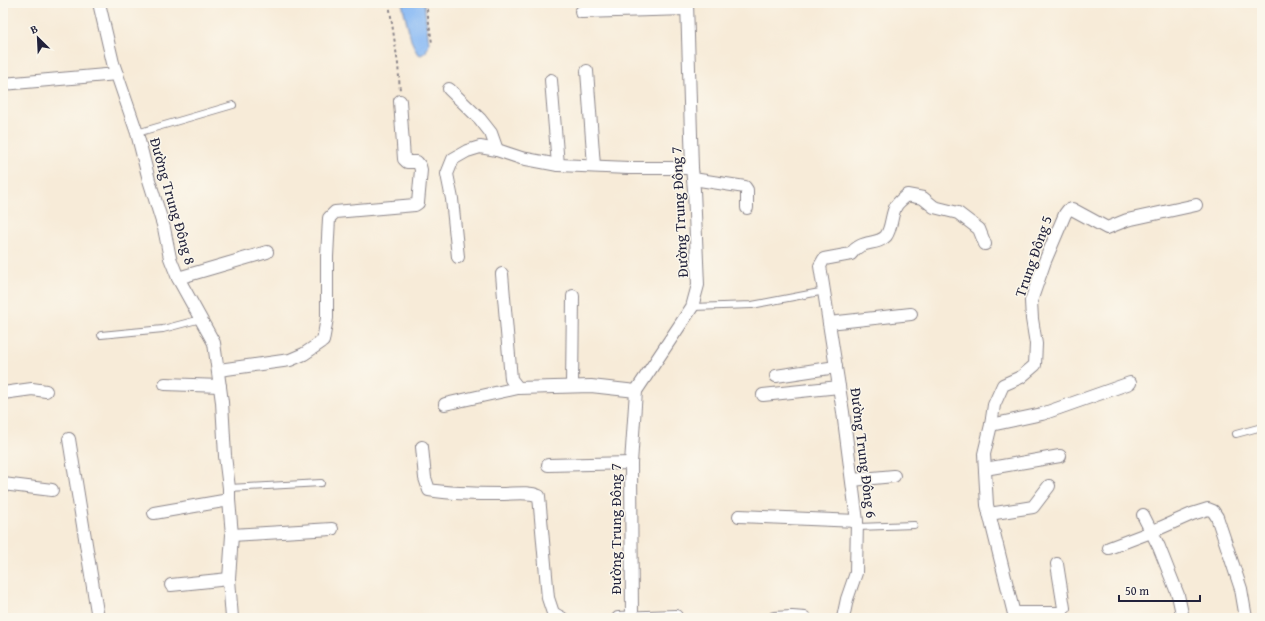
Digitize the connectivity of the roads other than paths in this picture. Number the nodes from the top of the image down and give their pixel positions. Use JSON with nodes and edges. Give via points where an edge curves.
{"nodes":[{"id":1,"x":99,"y":3,"type":"edge"},
{"id":2,"x":687,"y":6,"type":"edge"},
{"id":3,"x":581,"y":12,"type":"dead end"},
{"id":4,"x":588,"y":71,"type":"dead end"},
{"id":5,"x":117,"y":74,"type":"junction"},
{"id":6,"x":551,"y":80,"type":"dead end"},
{"id":7,"x":3,"y":84,"type":"edge"},
{"id":8,"x":449,"y":89,"type":"dead end"},
{"id":9,"x":400,"y":101,"type":"road end"},
{"id":10,"x":233,"y":105,"type":"dead end"},
{"id":11,"x":137,"y":133,"type":"junction"},
{"id":12,"x":497,"y":150,"type":"junction"},
{"id":13,"x":558,"y":164,"type":"junction"},
{"id":14,"x":594,"y":166,"type":"junction"},
{"id":15,"x":693,"y":173,"type":"junction"},
{"id":16,"x":1196,"y":205,"type":"dead end"},
{"id":17,"x":747,"y":208,"type":"dead end"},
{"id":18,"x":985,"y":244,"type":"dead end"},
{"id":19,"x":267,"y":252,"type":"dead end"},
{"id":20,"x":458,"y":258,"type":"dead end"},
{"id":21,"x":502,"y":274,"type":"dead end"},
{"id":22,"x":178,"y":278,"type":"junction"},
{"id":23,"x":824,"y":291,"type":"junction"},
{"id":24,"x":573,"y":296,"type":"dead end"},
{"id":25,"x":692,"y":307,"type":"junction"},
{"id":26,"x":911,"y":314,"type":"dead end"},
{"id":27,"x":201,"y":319,"type":"junction"},
{"id":28,"x":829,"y":323,"type":"junction"},
{"id":29,"x":101,"y":335,"type":"dead end"},
{"id":30,"x":836,"y":367,"type":"junction"},
{"id":31,"x":219,"y":370,"type":"junction"},
{"id":32,"x":776,"y":376,"type":"dead end"},
{"id":33,"x":1130,"y":383,"type":"dead end"},
{"id":34,"x":165,"y":384,"type":"dead end"},
{"id":35,"x":220,"y":386,"type":"junction"},
{"id":36,"x":572,"y":386,"type":"junction"},
{"id":37,"x":839,"y":387,"type":"junction"},
{"id":38,"x":518,"y":388,"type":"junction"},
{"id":39,"x":46,"y":391,"type":"dead end"},
{"id":40,"x":636,"y":391,"type":"junction"},
{"id":41,"x":3,"y":393,"type":"edge"},
{"id":42,"x":763,"y":395,"type":"dead end"},
{"id":43,"x":445,"y":404,"type":"dead end"},
{"id":44,"x":991,"y":425,"type":"junction"},
{"id":45,"x":1262,"y":427,"type":"edge"},
{"id":46,"x":1236,"y":434,"type":"dead end"},
{"id":47,"x":69,"y":439,"type":"dead end"},
{"id":48,"x":422,"y":447,"type":"dead end"},
{"id":49,"x":1060,"y":456,"type":"dead end"},
{"id":50,"x":631,"y":463,"type":"junction"},
{"id":51,"x":548,"y":465,"type":"dead end"},
{"id":52,"x":985,"y":469,"type":"junction"},
{"id":53,"x":894,"y":476,"type":"dead end"},
{"id":54,"x":852,"y":480,"type":"junction"},
{"id":55,"x":321,"y":482,"type":"dead end"},
{"id":56,"x":3,"y":484,"type":"edge"},
{"id":57,"x":1049,"y":486,"type":"dead end"},
{"id":58,"x":229,"y":488,"type":"junction"},
{"id":59,"x":52,"y":490,"type":"dead end"},
{"id":60,"x":229,"y":500,"type":"junction"},
{"id":61,"x":154,"y":513,"type":"dead end"},
{"id":62,"x":989,"y":514,"type":"junction"},
{"id":63,"x":1143,"y":515,"type":"dead end"},
{"id":64,"x":739,"y":516,"type":"dead end"},
{"id":65,"x":857,"y":524,"type":"junction"},
{"id":66,"x":914,"y":526,"type":"dead end"},
{"id":67,"x":332,"y":529,"type":"dead end"},
{"id":68,"x":1151,"y":532,"type":"junction"},
{"id":69,"x":232,"y":535,"type":"junction"},
{"id":70,"x":1109,"y":548,"type":"dead end"},
{"id":71,"x":1058,"y":564,"type":"dead end"},
{"id":72,"x":229,"y":578,"type":"junction"},
{"id":73,"x":171,"y":585,"type":"dead end"},
{"id":74,"x":553,"y":616,"type":"edge"},
{"id":75,"x":676,"y":616,"type":"dead end"},
{"id":76,"x":1014,"y":616,"type":"edge"},
{"id":77,"x":632,"y":617,"type":"edge"},
{"id":78,"x":98,"y":618,"type":"edge"},
{"id":79,"x":232,"y":618,"type":"edge"},
{"id":80,"x":618,"y":618,"type":"edge"},
{"id":81,"x":774,"y":618,"type":"edge"},
{"id":82,"x":805,"y":618,"type":"edge"},
{"id":83,"x":843,"y":618,"type":"edge"},
{"id":84,"x":1183,"y":618,"type":"edge"},
{"id":85,"x":1246,"y":618,"type":"edge"}],
"edges":[{"from":1,"to":5,"type":"street","name":"Đường Trung Đông 8"},
{"from":2,"to":3,"type":"street"},
{"from":2,"to":15,"type":"street","name":"Đường Trung Đông 7"},
{"from":4,"to":14,"type":"street"},
{"from":5,"to":7,"type":"street"},
{"from":5,"to":11,"type":"street","name":"Đường Trung Đông 8"},
{"from":6,"to":13,"type":"street"},
{"from":8,"to":12,"type":"street","via":[[480,119],[491,133]]},
{"from":9,"to":31,"type":"street","via":[[404,159],[407,162],[417,162],[421,170],[418,202],[415,205],[331,214],[327,257],[327,318],[323,341],[290,360]]},
{"from":10,"to":11,"type":"lane"},
{"from":11,"to":22,"type":"street","name":"Đường Trung Đông 8","via":[[170,258]]},
{"from":12,"to":13,"type":"street","via":[[521,158]]},
{"from":12,"to":20,"type":"street","via":[[480,147],[467,151],[453,158],[447,174]]},
{"from":13,"to":14,"type":"street"},
{"from":14,"to":15,"type":"street"},
{"from":15,"to":17,"type":"street","via":[[745,187]]},
{"from":15,"to":25,"type":"street","name":"Đường Trung Đông 7","via":[[698,285]]},
{"from":16,"to":44,"type":"street","name":"Trung Đông 5","via":[[1127,220],[1106,228],[1072,209],[1068,210],[1031,301],[1036,344],[1035,365],[1022,377],[1003,385],[994,405]]},
{"from":18,"to":23,"type":"street","name":"Đường Trung Đông 6","via":[[979,229],[958,213],[934,207],[923,198],[908,195],[896,206],[886,236],[855,247],[851,254],[824,259],[820,266]]},
{"from":19,"to":22,"type":"street"},
{"from":21,"to":38,"type":"street","via":[[511,379]]},
{"from":22,"to":27,"type":"street","name":"Đường Trung Đông 8"},
{"from":23,"to":25,"type":"lane","via":[[752,305]]},
{"from":23,"to":28,"type":"street","name":"Đường Trung Đông 6"},
{"from":24,"to":36,"type":"street"},
{"from":25,"to":40,"type":"street","name":"Đường Trung Đông 7"},
{"from":26,"to":28,"type":"street"},
{"from":27,"to":29,"type":"lane","via":[[163,329]]},
{"from":27,"to":31,"type":"street","name":"Đường Trung Đông 8","via":[[214,343]]},
{"from":28,"to":30,"type":"street","name":"Đường Trung Đông 6"},
{"from":30,"to":32,"type":"street"},
{"from":30,"to":37,"type":"street","name":"Đường Trung Đông 6"},
{"from":31,"to":35,"type":"street","name":"Đường Trung Đông 8"},
{"from":33,"to":44,"type":"street","via":[[1042,414]]},
{"from":34,"to":35,"type":"street"},
{"from":35,"to":58,"type":"street","name":"Đường Trung Đông 8"},
{"from":36,"to":38,"type":"street"},
{"from":36,"to":40,"type":"street"},
{"from":37,"to":42,"type":"street"},
{"from":37,"to":54,"type":"street","name":"Đường Trung Đông 6"},
{"from":38,"to":43,"type":"street"},
{"from":39,"to":41,"type":"street","via":[[32,389]]},
{"from":40,"to":50,"type":"street","name":"Đường Trung Đông 7"},
{"from":44,"to":52,"type":"street","name":"Trung Đông 5","via":[[984,454]]},
{"from":45,"to":46,"type":"lane"},
{"from":47,"to":78,"type":"street"},
{"from":48,"to":74,"type":"street","via":[[425,478],[429,490],[458,494],[532,493],[539,496],[548,598]]},
{"from":49,"to":52,"type":"street"},
{"from":50,"to":51,"type":"street"},
{"from":50,"to":77,"type":"street","name":"Đường Trung Đông 7"},
{"from":52,"to":62,"type":"street","name":"Trung Đông 5"},
{"from":53,"to":54,"type":"street"},
{"from":54,"to":65,"type":"street","name":"Đường Trung Đông 6"},
{"from":55,"to":58,"type":"lane"},
{"from":56,"to":59,"type":"street"},
{"from":57,"to":62,"type":"street","via":[[1033,507]]},
{"from":58,"to":60,"type":"street","name":"Đường Trung Đông 8"},
{"from":60,"to":61,"type":"street"},
{"from":60,"to":69,"type":"street","name":"Đường Trung Đông 8"},
{"from":62,"to":76,"type":"street","name":"Trung Đông 5"},
{"from":63,"to":68,"type":"street"},
{"from":64,"to":65,"type":"street"},
{"from":65,"to":66,"type":"lane"},
{"from":65,"to":83,"type":"street","name":"Đường Trung Đông 6","via":[[856,573]]},
{"from":67,"to":69,"type":"street"},
{"from":68,"to":70,"type":"street"},
{"from":68,"to":84,"type":"street","via":[[1178,595]]},
{"from":68,"to":85,"type":"street","via":[[1203,510],[1213,511],[1241,589]]},
{"from":69,"to":72,"type":"street","name":"Đường Trung Đông 8"},
{"from":71,"to":76,"type":"street","via":[[1064,608],[1060,613]]},
{"from":72,"to":73,"type":"street"},
{"from":72,"to":79,"type":"street","name":"Đường Trung Đông 8"},
{"from":75,"to":77,"type":"street"},
{"from":77,"to":80,"type":"street"},
{"from":81,"to":82,"type":"street"}]}
